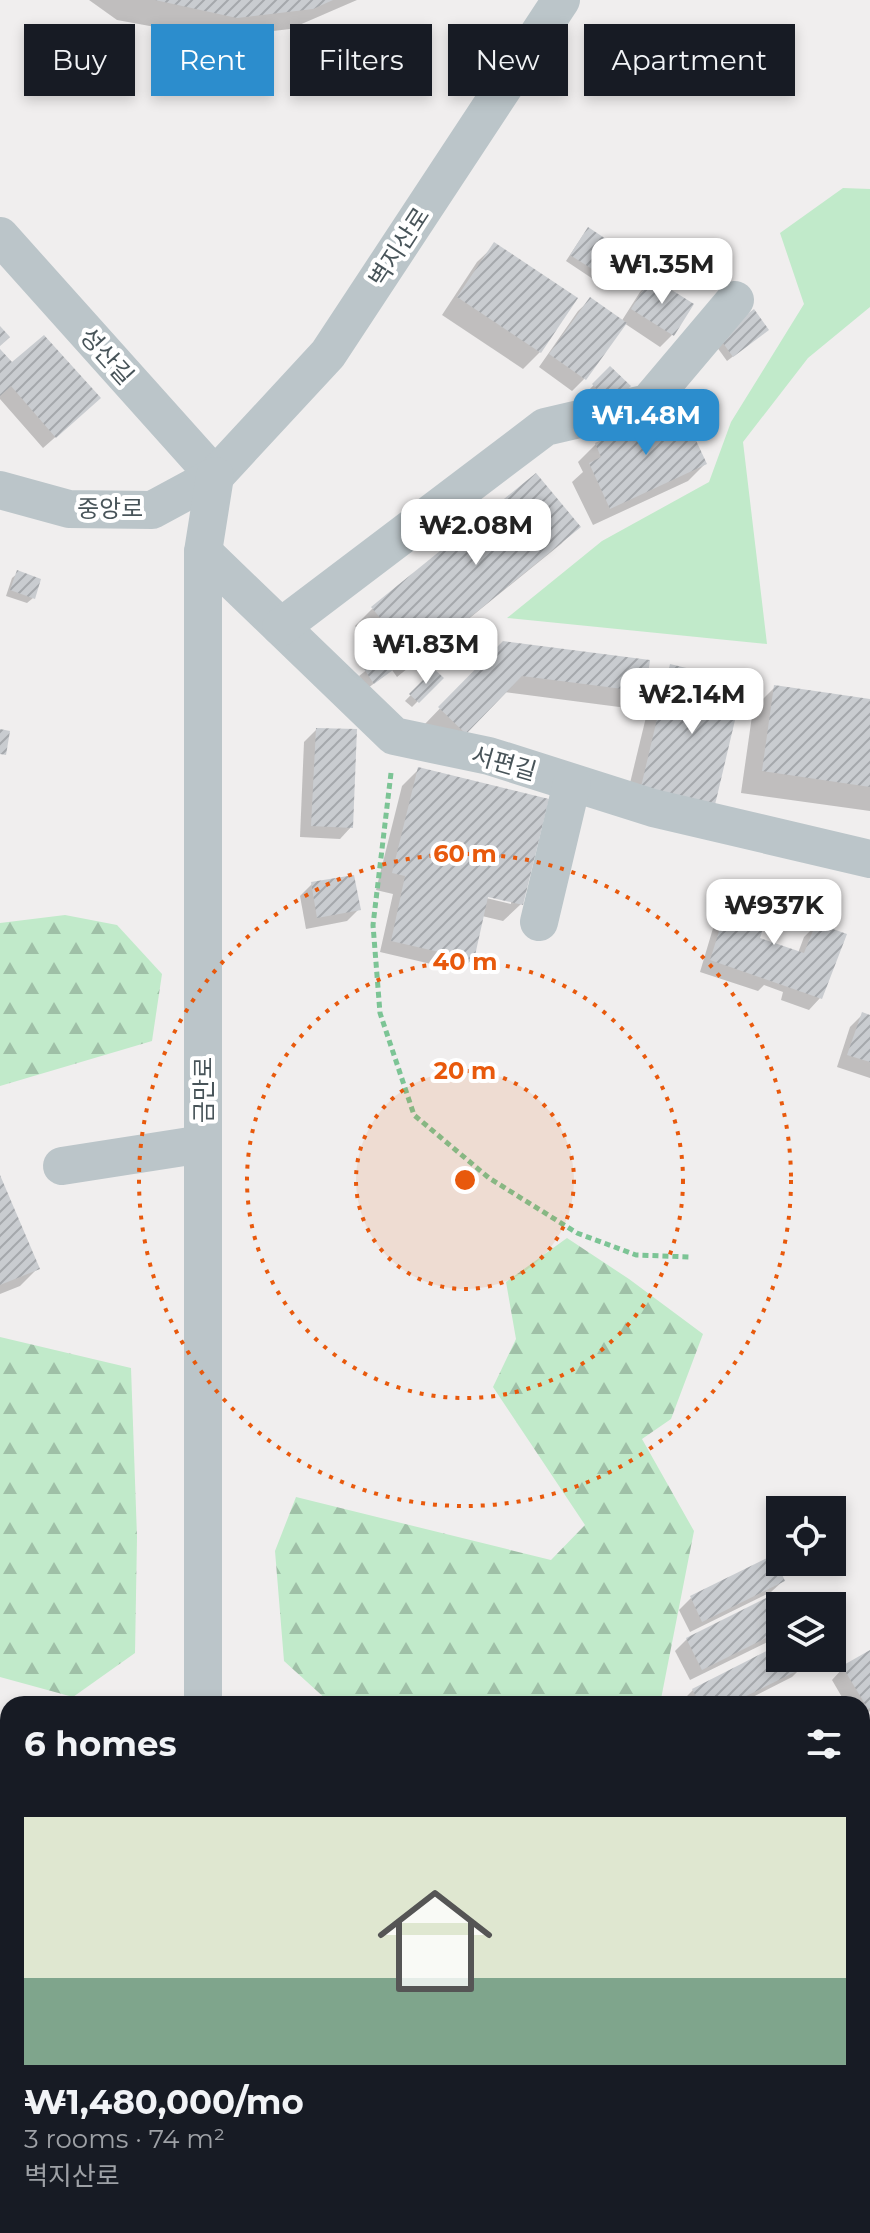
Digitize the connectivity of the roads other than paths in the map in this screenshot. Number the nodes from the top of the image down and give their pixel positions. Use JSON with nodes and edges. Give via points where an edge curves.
{"nodes":[{"id":1,"x":561,"y":0,"type":"edge"},
{"id":2,"x":0,"y":236,"type":"edge"},
{"id":3,"x":735,"y":300,"type":"dead end"},
{"id":4,"x":215,"y":476,"type":"junction"},
{"id":5,"x":0,"y":490,"type":"edge"},
{"id":6,"x":203,"y":552,"type":"junction"},
{"id":7,"x":281,"y":627,"type":"junction"},
{"id":8,"x":572,"y":783,"type":"junction"},
{"id":9,"x":870,"y":859,"type":"edge"},
{"id":10,"x":539,"y":922,"type":"dead end"},
{"id":11,"x":203,"y":1144,"type":"junction"},
{"id":12,"x":62,"y":1166,"type":"dead end"},
{"id":13,"x":203,"y":1696,"type":"edge"}],
"edges":[{"from":1,"to":4,"type":"street","name":"벽지산로","via":[[328,354]]},
{"from":2,"to":4,"type":"street","name":"성산길"},
{"from":3,"to":7,"type":"street","via":[[648,403],[545,427]]},
{"from":4,"to":5,"type":"street","name":"중앙로","via":[[152,510],[69,509]]},
{"from":4,"to":6,"type":"street","name":"금만로"},
{"from":6,"to":7,"type":"street"},
{"from":6,"to":11,"type":"street","name":"금만로"},
{"from":7,"to":8,"type":"street","name":"서편길","via":[[394,736],[489,756]]},
{"from":8,"to":9,"type":"street","name":"서편길","via":[[653,808]]},
{"from":8,"to":10,"type":"street"},
{"from":11,"to":12,"type":"street"},
{"from":11,"to":13,"type":"street","name":"금만로"}]}
